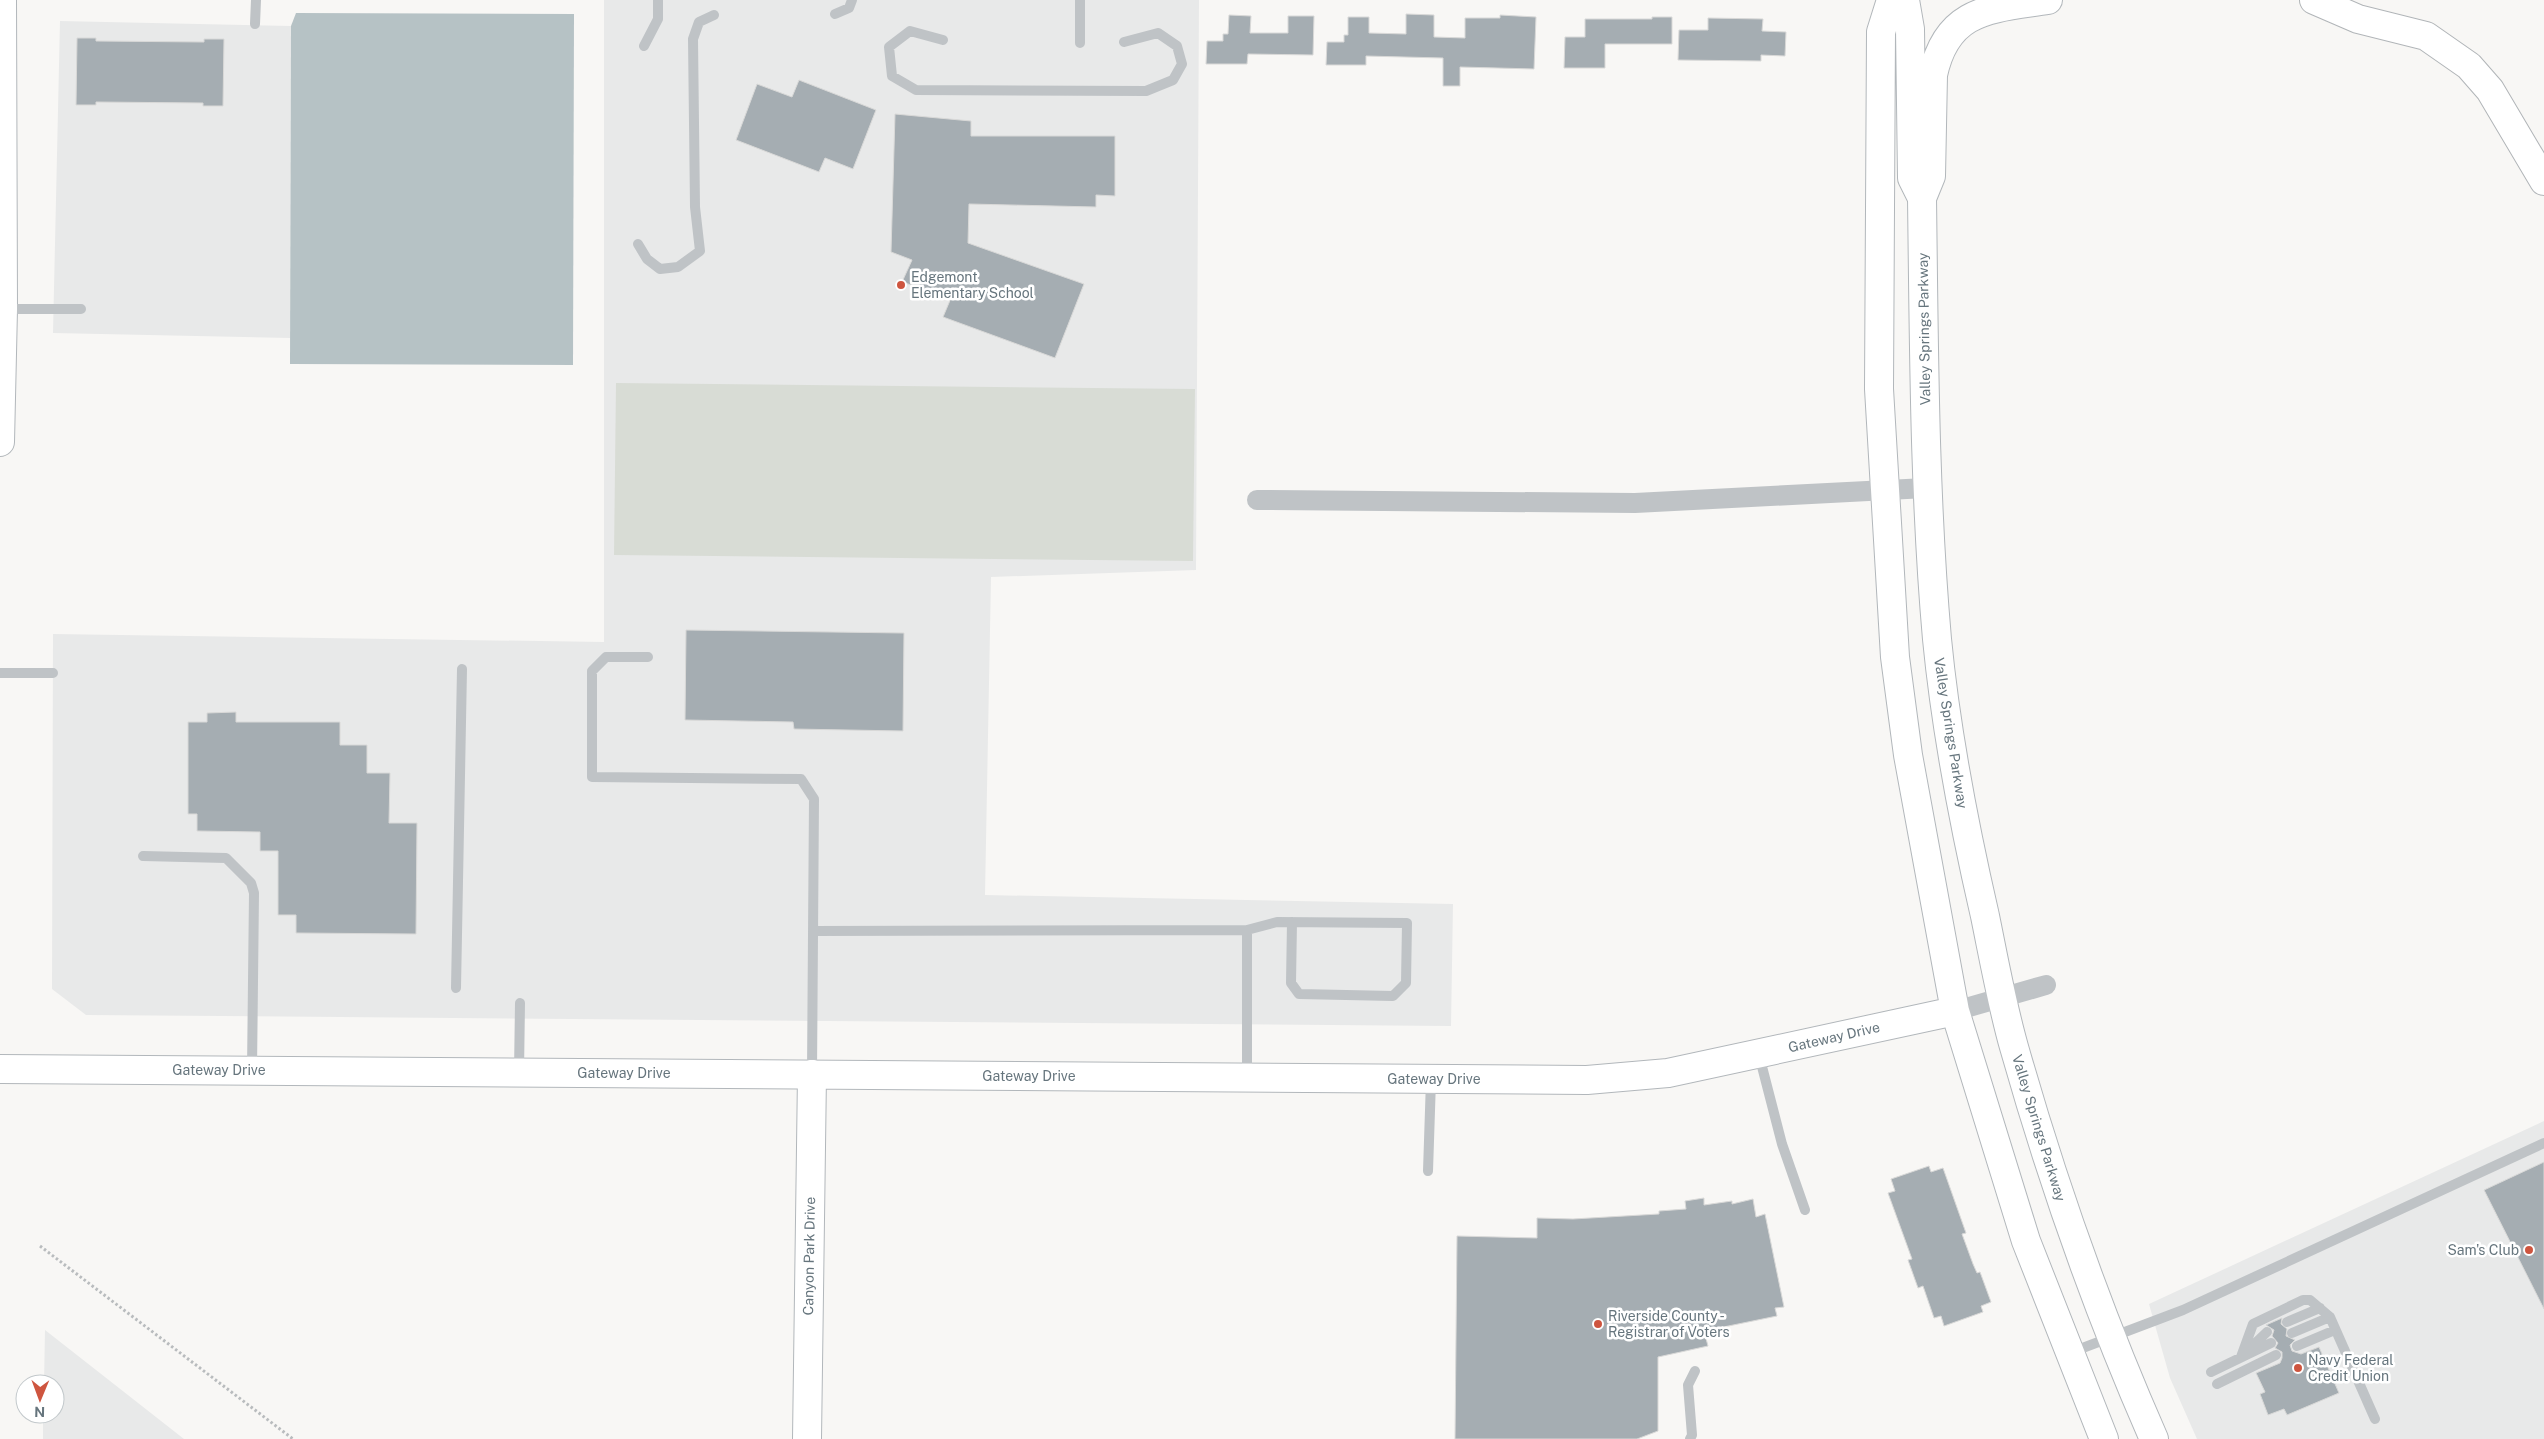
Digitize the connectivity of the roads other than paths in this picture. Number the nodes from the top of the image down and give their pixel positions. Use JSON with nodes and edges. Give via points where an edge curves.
{"nodes":[{"id":1,"x":2,"y":0,"type":"edge"},
{"id":2,"x":256,"y":0,"type":"edge"},
{"id":3,"x":658,"y":0,"type":"edge"},
{"id":4,"x":852,"y":0,"type":"edge"},
{"id":5,"x":1080,"y":0,"type":"edge"},
{"id":6,"x":1891,"y":0,"type":"edge"},
{"id":7,"x":1905,"y":0,"type":"edge"},
{"id":8,"x":2048,"y":0,"type":"edge"},
{"id":9,"x":2314,"y":0,"type":"edge"},
{"id":10,"x":835,"y":14,"type":"dead end"},
{"id":11,"x":714,"y":15,"type":"dead end"},
{"id":12,"x":255,"y":24,"type":"dead end"},
{"id":13,"x":943,"y":40,"type":"dead end"},
{"id":14,"x":1124,"y":42,"type":"dead end"},
{"id":15,"x":1080,"y":43,"type":"dead end"},
{"id":16,"x":644,"y":46,"type":"dead end"},
{"id":17,"x":2544,"y":181,"type":"edge"},
{"id":18,"x":1922,"y":198,"type":"junction"},
{"id":19,"x":638,"y":244,"type":"dead end"},
{"id":20,"x":1,"y":309,"type":"edge"},
{"id":21,"x":81,"y":309,"type":"dead end"},
{"id":22,"x":0,"y":442,"type":"edge"},
{"id":23,"x":1926,"y":488,"type":"junction"},
{"id":24,"x":1883,"y":490,"type":"junction"},
{"id":25,"x":1256,"y":500,"type":"dead end"},
{"id":26,"x":648,"y":658,"type":"dead end"},
{"id":27,"x":462,"y":669,"type":"dead end"},
{"id":28,"x":0,"y":673,"type":"edge"},
{"id":29,"x":53,"y":673,"type":"dead end"},
{"id":30,"x":143,"y":856,"type":"dead end"},
{"id":31,"x":1292,"y":922,"type":"junction"},
{"id":32,"x":1246,"y":930,"type":"junction"},
{"id":33,"x":813,"y":931,"type":"junction"},
{"id":34,"x":2046,"y":985,"type":"dead end"},
{"id":35,"x":456,"y":988,"type":"dead end"},
{"id":36,"x":2003,"y":997,"type":"junction"},
{"id":37,"x":520,"y":1003,"type":"dead end"},
{"id":38,"x":1955,"y":1011,"type":"junction"},
{"id":39,"x":1759,"y":1055,"type":"junction"},
{"id":40,"x":0,"y":1069,"type":"edge"},
{"id":41,"x":252,"y":1070,"type":"junction"},
{"id":42,"x":519,"y":1072,"type":"junction"},
{"id":43,"x":812,"y":1074,"type":"junction"},
{"id":44,"x":1247,"y":1077,"type":"junction"},
{"id":45,"x":1431,"y":1079,"type":"junction"},
{"id":46,"x":2544,"y":1143,"type":"edge"},
{"id":47,"x":1428,"y":1171,"type":"dead end"},
{"id":48,"x":1804,"y":1210,"type":"dead end"},
{"id":49,"x":2320,"y":1308,"type":"junction"},
{"id":50,"x":2330,"y":1317,"type":"junction"},
{"id":51,"x":2287,"y":1322,"type":"dead end"},
{"id":52,"x":2336,"y":1330,"type":"junction"},
{"id":53,"x":2266,"y":1332,"type":"dead end"},
{"id":54,"x":2292,"y":1333,"type":"dead end"},
{"id":55,"x":2111,"y":1338,"type":"junction"},
{"id":56,"x":2271,"y":1343,"type":"dead end"},
{"id":57,"x":2298,"y":1346,"type":"dead end"},
{"id":58,"x":2070,"y":1353,"type":"junction"},
{"id":59,"x":2276,"y":1355,"type":"dead end"},
{"id":60,"x":2241,"y":1357,"type":"junction"},
{"id":61,"x":1695,"y":1371,"type":"dead end"},
{"id":62,"x":2211,"y":1372,"type":"dead end"},
{"id":63,"x":2216,"y":1384,"type":"dead end"},
{"id":64,"x":2375,"y":1419,"type":"dead end"},
{"id":65,"x":807,"y":1439,"type":"edge"},
{"id":66,"x":1690,"y":1439,"type":"edge"},
{"id":67,"x":2104,"y":1439,"type":"edge"},
{"id":68,"x":2154,"y":1439,"type":"edge"}],
"edges":[{"from":1,"to":20,"type":"main road"},
{"from":2,"to":12,"type":"lane"},
{"from":3,"to":16,"type":"lane","via":[[658,19]]},
{"from":4,"to":10,"type":"lane","via":[[849,8]]},
{"from":5,"to":15,"type":"lane"},
{"from":6,"to":24,"type":"main road","via":[[1881,32],[1879,389]]},
{"from":7,"to":18,"type":"main road","name":"Valley Springs Parkway","via":[[1910,29],[1912,178]]},
{"from":8,"to":18,"type":"main road","via":[[1987,10],[1950,33],[1933,75],[1932,176]]},
{"from":9,"to":17,"type":"main road","via":[[2358,19],[2426,36],[2469,66],[2490,90]]},
{"from":11,"to":19,"type":"lane","via":[[699,22],[692,39],[695,207],[700,251],[678,267],[660,269],[647,259]]},
{"from":13,"to":14,"type":"lane","via":[[910,31],[889,47],[892,76],[916,90],[1146,91],[1172,80],[1182,64],[1177,46],[1158,33]]},
{"from":18,"to":23,"type":"main road","name":"Valley Springs Parkway"},
{"from":20,"to":21,"type":"lane"},
{"from":20,"to":22,"type":"main road"},
{"from":23,"to":24,"type":"street"},
{"from":23,"to":36,"type":"main road","name":"Valley Springs Parkway","via":[[1938,643],[1952,749],[1972,860]]},
{"from":24,"to":25,"type":"street","via":[[1635,503]]},
{"from":24,"to":38,"type":"main road","via":[[1895,657],[1908,755]]},
{"from":26,"to":33,"type":"lane","via":[[606,657],[592,671],[592,777],[801,779],[814,799]]},
{"from":27,"to":35,"type":"lane"},
{"from":28,"to":29,"type":"lane"},
{"from":30,"to":41,"type":"lane","via":[[226,858],[251,883],[254,893]]},
{"from":31,"to":31,"type":"lane","via":[[1407,923],[1406,983],[1394,996],[1299,994],[1291,983]]},
{"from":31,"to":32,"type":"lane","via":[[1277,922]]},
{"from":32,"to":33,"type":"lane"},
{"from":32,"to":44,"type":"lane"},
{"from":33,"to":43,"type":"lane"},
{"from":34,"to":36,"type":"street","name":"Gateway Drive"},
{"from":36,"to":38,"type":"street","name":"Gateway Drive"},
{"from":36,"to":55,"type":"main road","name":"Valley Springs Parkway","via":[[2013,1044],[2058,1192]]},
{"from":37,"to":42,"type":"lane"},
{"from":38,"to":39,"type":"main road","name":"Gateway Drive"},
{"from":38,"to":58,"type":"main road","via":[[2026,1241]]},
{"from":39,"to":45,"type":"main road","name":"Gateway Drive","via":[[1668,1073],[1596,1079]]},
{"from":39,"to":48,"type":"lane","via":[[1782,1144]]},
{"from":40,"to":41,"type":"main road","name":"Gateway Drive"},
{"from":41,"to":42,"type":"main road","name":"Gateway Drive"},
{"from":42,"to":43,"type":"main road","name":"Gateway Drive"},
{"from":43,"to":44,"type":"main road","name":"Gateway Drive"},
{"from":43,"to":65,"type":"main road","name":"Canyon Park Drive"},
{"from":44,"to":45,"type":"main road","name":"Gateway Drive"},
{"from":45,"to":47,"type":"lane"},
{"from":46,"to":55,"type":"lane","via":[[2183,1310]]},
{"from":49,"to":50,"type":"lane"},
{"from":49,"to":51,"type":"lane"},
{"from":49,"to":60,"type":"lane","via":[[2310,1300],[2303,1300],[2253,1324]]},
{"from":50,"to":52,"type":"lane"},
{"from":50,"to":54,"type":"lane"},
{"from":52,"to":57,"type":"lane"},
{"from":52,"to":64,"type":"lane"},
{"from":53,"to":60,"type":"lane"},
{"from":55,"to":58,"type":"lane"},
{"from":55,"to":68,"type":"main road","name":"Valley Springs Parkway"},
{"from":56,"to":60,"type":"lane"},
{"from":58,"to":67,"type":"main road"},
{"from":59,"to":63,"type":"lane"},
{"from":60,"to":62,"type":"lane"},
{"from":61,"to":66,"type":"lane","via":[[1688,1385]]}]}
